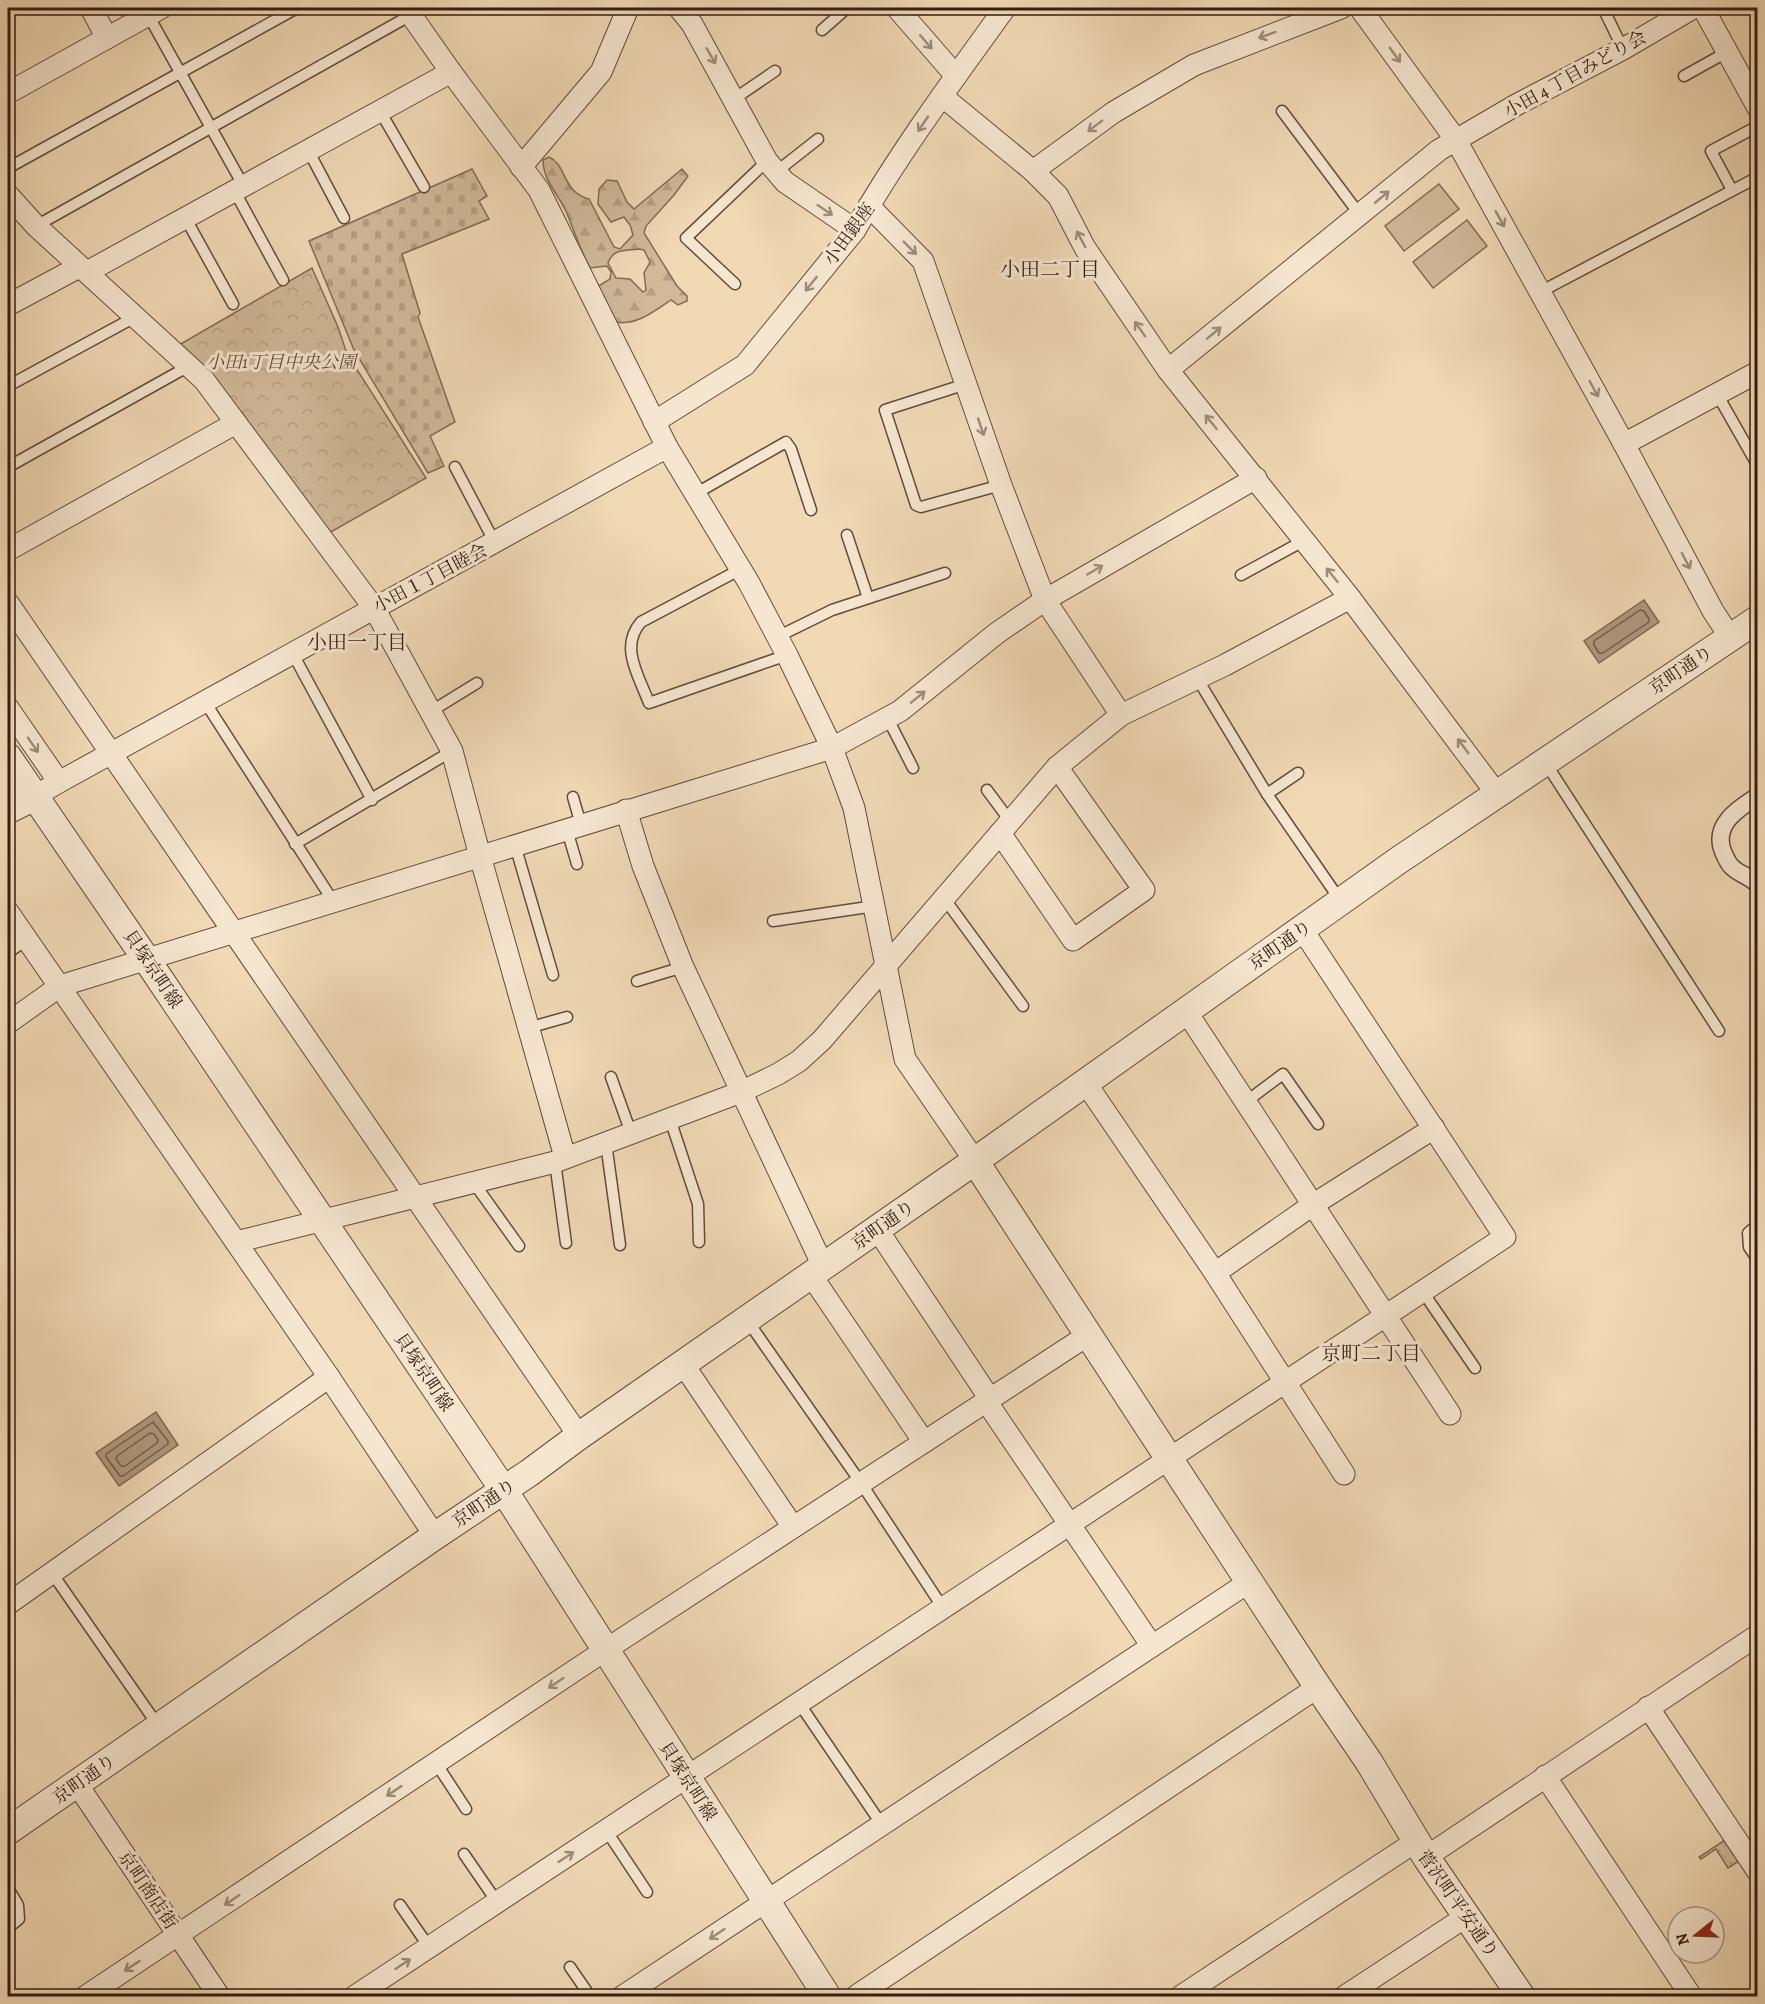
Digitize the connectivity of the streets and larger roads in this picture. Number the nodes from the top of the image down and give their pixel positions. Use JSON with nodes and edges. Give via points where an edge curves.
{"nodes":[{"id":1,"x":91,"y":8,"type":"edge"},
{"id":2,"x":628,"y":8,"type":"edge"},
{"id":3,"x":679,"y":8,"type":"edge"},
{"id":4,"x":897,"y":8,"type":"edge"},
{"id":5,"x":1005,"y":8,"type":"edge"},
{"id":6,"x":1341,"y":8,"type":"edge"},
{"id":7,"x":1360,"y":8,"type":"edge"},
{"id":8,"x":1693,"y":8,"type":"edge"},
{"id":9,"x":1703,"y":8,"type":"edge"},
{"id":10,"x":151,"y":10,"type":"edge"},
{"id":11,"x":408,"y":11,"type":"edge"},
{"id":12,"x":107,"y":38,"type":"junction"},
{"id":13,"x":451,"y":72,"type":"junction"},
{"id":14,"x":956,"y":76,"type":"junction"},
{"id":15,"x":8,"y":93,"type":"edge"},
{"id":16,"x":942,"y":96,"type":"junction"},
{"id":17,"x":1758,"y":108,"type":"edge"},
{"id":18,"x":1456,"y":140,"type":"junction"},
{"id":19,"x":521,"y":167,"type":"junction"},
{"id":20,"x":1033,"y":171,"type":"junction"},
{"id":21,"x":8,"y":195,"type":"edge"},
{"id":22,"x":869,"y":206,"type":"junction"},
{"id":23,"x":855,"y":230,"type":"junction"},
{"id":24,"x":83,"y":270,"type":"junction"},
{"id":25,"x":8,"y":305,"type":"edge"},
{"id":26,"x":1168,"y":370,"type":"junction"},
{"id":27,"x":1758,"y":372,"type":"edge"},
{"id":28,"x":654,"y":422,"type":"junction"},
{"id":29,"x":236,"y":423,"type":"junction"},
{"id":30,"x":1624,"y":444,"type":"junction"},
{"id":31,"x":667,"y":447,"type":"junction"},
{"id":32,"x":1256,"y":478,"type":"junction"},
{"id":33,"x":8,"y":550,"type":"edge"},
{"id":34,"x":1350,"y":598,"type":"junction"},
{"id":35,"x":1045,"y":600,"type":"junction"},
{"id":36,"x":8,"y":603,"type":"edge"},
{"id":37,"x":374,"y":608,"type":"junction"},
{"id":38,"x":1748,"y":630,"type":"edge"},
{"id":39,"x":8,"y":708,"type":"edge"},
{"id":40,"x":1120,"y":715,"type":"junction"},
{"id":41,"x":832,"y":748,"type":"junction"},
{"id":42,"x":112,"y":753,"type":"junction"},
{"id":43,"x":8,"y":757,"type":"edge"},
{"id":44,"x":1057,"y":766,"type":"junction"},
{"id":45,"x":58,"y":782,"type":"junction"},
{"id":46,"x":1497,"y":794,"type":"junction"},
{"id":47,"x":1758,"y":796,"type":"edge"},
{"id":48,"x":34,"y":797,"type":"junction"},
{"id":49,"x":8,"y":810,"type":"edge"},
{"id":50,"x":627,"y":810,"type":"junction"},
{"id":51,"x":1005,"y":827,"type":"junction"},
{"id":52,"x":480,"y":856,"type":"junction"},
{"id":53,"x":1758,"y":885,"type":"edge"},
{"id":54,"x":8,"y":912,"type":"edge"},
{"id":55,"x":1302,"y":929,"type":"junction"},
{"id":56,"x":234,"y":932,"type":"junction"},
{"id":57,"x":146,"y":958,"type":"junction"},
{"id":58,"x":886,"y":964,"type":"junction"},
{"id":59,"x":60,"y":986,"type":"junction"},
{"id":60,"x":1186,"y":1011,"type":"junction"},
{"id":61,"x":8,"y":1023,"type":"edge"},
{"id":62,"x":1085,"y":1083,"type":"junction"},
{"id":63,"x":741,"y":1092,"type":"junction"},
{"id":64,"x":1434,"y":1128,"type":"junction"},
{"id":65,"x":560,"y":1160,"type":"junction"},
{"id":66,"x":975,"y":1161,"type":"junction"},
{"id":67,"x":416,"y":1196,"type":"junction"},
{"id":68,"x":1314,"y":1204,"type":"junction"},
{"id":69,"x":323,"y":1221,"type":"junction"},
{"id":70,"x":877,"y":1229,"type":"junction"},
{"id":71,"x":236,"y":1242,"type":"junction"},
{"id":72,"x":817,"y":1271,"type":"junction"},
{"id":73,"x":1215,"y":1274,"type":"junction"},
{"id":74,"x":1386,"y":1316,"type":"junction"},
{"id":75,"x":1088,"y":1335,"type":"junction"},
{"id":76,"x":683,"y":1364,"type":"junction"},
{"id":77,"x":329,"y":1377,"type":"junction"},
{"id":78,"x":1284,"y":1382,"type":"junction"},
{"id":79,"x":988,"y":1400,"type":"junction"},
{"id":80,"x":1450,"y":1414,"type":"dead end"},
{"id":81,"x":579,"y":1436,"type":"junction"},
{"id":82,"x":924,"y":1442,"type":"junction"},
{"id":83,"x":1170,"y":1459,"type":"junction"},
{"id":84,"x":1344,"y":1474,"type":"dead end"},
{"id":85,"x":502,"y":1490,"type":"junction"},
{"id":86,"x":1070,"y":1525,"type":"junction"},
{"id":87,"x":793,"y":1527,"type":"junction"},
{"id":88,"x":435,"y":1536,"type":"junction"},
{"id":89,"x":1250,"y":1582,"type":"junction"},
{"id":90,"x":8,"y":1604,"type":"edge"},
{"id":91,"x":1756,"y":1640,"type":"edge"},
{"id":92,"x":1152,"y":1646,"type":"junction"},
{"id":93,"x":605,"y":1651,"type":"junction"},
{"id":94,"x":1318,"y":1687,"type":"junction"},
{"id":95,"x":1648,"y":1707,"type":"junction"},
{"id":96,"x":1545,"y":1776,"type":"junction"},
{"id":97,"x":686,"y":1778,"type":"junction"},
{"id":98,"x":77,"y":1784,"type":"junction"},
{"id":99,"x":8,"y":1831,"type":"edge"},
{"id":100,"x":1420,"y":1849,"type":"junction"},
{"id":101,"x":1758,"y":1872,"type":"edge"},
{"id":102,"x":765,"y":1902,"type":"junction"},
{"id":103,"x":1467,"y":1916,"type":"junction"},
{"id":104,"x":178,"y":1936,"type":"junction"},
{"id":105,"x":86,"y":1996,"type":"edge"},
{"id":106,"x":219,"y":1996,"type":"edge"},
{"id":107,"x":355,"y":1996,"type":"edge"},
{"id":108,"x":623,"y":1996,"type":"edge"},
{"id":109,"x":827,"y":1996,"type":"edge"},
{"id":110,"x":856,"y":1996,"type":"edge"},
{"id":111,"x":1181,"y":1996,"type":"edge"},
{"id":112,"x":1347,"y":1996,"type":"edge"},
{"id":113,"x":1521,"y":1996,"type":"edge"},
{"id":114,"x":1691,"y":1996,"type":"edge"}],
"edges":[{"from":1,"to":12,"type":"street"},
{"from":2,"to":19,"type":"street","via":[[601,72]]},
{"from":3,"to":23,"type":"street","one_way":true,"via":[[692,24],[771,167],[785,182]]},
{"from":4,"to":14,"type":"street","one_way":true},
{"from":5,"to":14,"type":"street","name":"小田銀座"},
{"from":6,"to":20,"type":"street","one_way":true,"via":[[1194,65],[1114,112]]},
{"from":7,"to":18,"type":"street","one_way":true},
{"from":8,"to":18,"type":"street","name":"小田 4 丁目みどり会"},
{"from":9,"to":17,"type":"street"},
{"from":10,"to":12,"type":"street"},
{"from":11,"to":13,"type":"street"},
{"from":12,"to":15,"type":"street"},
{"from":13,"to":19,"type":"street"},
{"from":13,"to":24,"type":"street","via":[[186,219]]},
{"from":14,"to":16,"type":"street","name":"小田銀座"},
{"from":16,"to":20,"type":"street"},
{"from":16,"to":22,"type":"street","name":"小田銀座","one_way":true},
{"from":26,"to":18,"type":"street","name":"小田 4 丁目みどり会","one_way":true},
{"from":18,"to":30,"type":"street","one_way":true},
{"from":19,"to":28,"type":"street","via":[[539,189]]},
{"from":26,"to":20,"type":"street","one_way":true,"via":[[1085,248],[1058,196]]},
{"from":21,"to":24,"type":"street"},
{"from":22,"to":23,"type":"street","name":"小田銀座"},
{"from":22,"to":35,"type":"street","one_way":true,"via":[[923,261]]},
{"from":23,"to":28,"type":"street","name":"小田銀座","one_way":true,"via":[[745,365]]},
{"from":24,"to":25,"type":"street"},
{"from":24,"to":29,"type":"street","via":[[204,380]]},
{"from":32,"to":26,"type":"street","one_way":true},
{"from":27,"to":30,"type":"street"},
{"from":28,"to":31,"type":"street"},
{"from":29,"to":33,"type":"street"},
{"from":29,"to":37,"type":"street"},
{"from":30,"to":38,"type":"street","one_way":true,"via":[[1713,611]]},
{"from":31,"to":37,"type":"street","name":"小田１丁目睦会"},
{"from":31,"to":41,"type":"street","via":[[741,569]]},
{"from":34,"to":32,"type":"street","one_way":true},
{"from":35,"to":32,"type":"street","one_way":true},
{"from":34,"to":40,"type":"street"},
{"from":46,"to":34,"type":"street","one_way":true},
{"from":35,"to":40,"type":"street"},
{"from":41,"to":35,"type":"street","one_way":true,"via":[[900,711]]},
{"from":36,"to":42,"type":"street"},
{"from":37,"to":42,"type":"street","name":"小田１丁目睦会"},
{"from":37,"to":52,"type":"street","via":[[452,751]]},
{"from":38,"to":46,"type":"street","name":"京町通り"},
{"from":39,"to":45,"type":"street","one_way":true},
{"from":40,"to":44,"type":"street"},
{"from":41,"to":50,"type":"street"},
{"from":41,"to":58,"type":"street","via":[[854,808]]},
{"from":42,"to":45,"type":"street","name":"小田１丁目睦会"},
{"from":42,"to":56,"type":"street"},
{"from":43,"to":48,"type":"street","name":"貝塚京町線"},
{"from":44,"to":51,"type":"street"},
{"from":44,"to":51,"type":"street","via":[[1144,890],[1074,940]]},
{"from":45,"to":48,"type":"street","name":"小田１丁目睦会"},
{"from":46,"to":55,"type":"street","name":"京町通り"},
{"from":47,"to":53,"type":"street","via":[[1735,810],[1723,826],[1720,840],[1731,866]]},
{"from":48,"to":49,"type":"street"},
{"from":48,"to":57,"type":"street","name":"貝塚京町線"},
{"from":50,"to":52,"type":"street"},
{"from":50,"to":63,"type":"street","via":[[643,866],[683,967]]},
{"from":51,"to":58,"type":"street"},
{"from":52,"to":56,"type":"street"},
{"from":52,"to":65,"type":"street"},
{"from":54,"to":59,"type":"street"},
{"from":55,"to":60,"type":"street","name":"京町通り"},
{"from":55,"to":64,"type":"street"},
{"from":56,"to":57,"type":"street"},
{"from":56,"to":67,"type":"street"},
{"from":57,"to":59,"type":"street"},
{"from":57,"to":69,"type":"street","name":"貝塚京町線"},
{"from":58,"to":63,"type":"street","via":[[811,1052]]},
{"from":58,"to":66,"type":"street","via":[[905,1059]]},
{"from":59,"to":61,"type":"street"},
{"from":59,"to":71,"type":"street"},
{"from":60,"to":62,"type":"street","name":"京町通り"},
{"from":60,"to":68,"type":"street"},
{"from":62,"to":66,"type":"street","name":"京町通り"},
{"from":62,"to":73,"type":"street"},
{"from":63,"to":65,"type":"street"},
{"from":63,"to":72,"type":"street"},
{"from":64,"to":68,"type":"street"},
{"from":64,"to":74,"type":"street","via":[[1504,1237]]},
{"from":65,"to":67,"type":"street"},
{"from":66,"to":70,"type":"street","name":"京町通り"},
{"from":66,"to":75,"type":"street","name":"菅沢町平安通り"},
{"from":67,"to":69,"type":"street"},
{"from":67,"to":81,"type":"street"},
{"from":68,"to":73,"type":"street"},
{"from":68,"to":74,"type":"street"},
{"from":69,"to":71,"type":"street"},
{"from":69,"to":85,"type":"street","name":"貝塚京町線"},
{"from":70,"to":72,"type":"street","name":"京町通り"},
{"from":70,"to":79,"type":"street"},
{"from":71,"to":77,"type":"street"},
{"from":72,"to":76,"type":"street","name":"京町通り"},
{"from":72,"to":82,"type":"street"},
{"from":73,"to":78,"type":"street"},
{"from":74,"to":78,"type":"street"},
{"from":74,"to":80,"type":"street"},
{"from":75,"to":79,"type":"street"},
{"from":75,"to":83,"type":"street","name":"菅沢町平安通り"},
{"from":76,"to":81,"type":"street","name":"京町通り"},
{"from":76,"to":87,"type":"street"},
{"from":77,"to":88,"type":"street"},
{"from":77,"to":90,"type":"street"},
{"from":78,"to":83,"type":"street"},
{"from":78,"to":84,"type":"street"},
{"from":79,"to":82,"type":"street"},
{"from":79,"to":86,"type":"street"},
{"from":81,"to":85,"type":"street","name":"京町通り"},
{"from":82,"to":87,"type":"street"},
{"from":83,"to":86,"type":"street"},
{"from":83,"to":89,"type":"street","name":"菅沢町平安通り"},
{"from":85,"to":88,"type":"street","name":"京町通り"},
{"from":85,"to":93,"type":"street","name":"貝塚京町線"},
{"from":86,"to":92,"type":"street"},
{"from":86,"to":97,"type":"street"},
{"from":87,"to":93,"type":"street"},
{"from":88,"to":98,"type":"street","name":"京町通り"},
{"from":89,"to":92,"type":"street"},
{"from":89,"to":94,"type":"street","name":"菅沢町平安通り"},
{"from":91,"to":95,"type":"street"},
{"from":92,"to":102,"type":"street"},
{"from":93,"to":97,"type":"street","name":"貝塚京町線"},
{"from":93,"to":104,"type":"street","one_way":true},
{"from":94,"to":100,"type":"street","name":"菅沢町平安通り","via":[[1369,1762]]},
{"from":94,"to":110,"type":"street"},
{"from":95,"to":96,"type":"street"},
{"from":95,"to":101,"type":"street"},
{"from":96,"to":100,"type":"street"},
{"from":96,"to":114,"type":"street"},
{"from":97,"to":102,"type":"street","name":"貝塚京町線"},
{"from":107,"to":97,"type":"street","one_way":true},
{"from":98,"to":99,"type":"street","name":"京町通り"},
{"from":98,"to":104,"type":"street","name":"京町商店街"},
{"from":100,"to":103,"type":"street","name":"菅沢町平安通り"},
{"from":100,"to":111,"type":"street"},
{"from":102,"to":108,"type":"street","one_way":true},
{"from":102,"to":109,"type":"street","name":"貝塚京町線"},
{"from":103,"to":112,"type":"street"},
{"from":103,"to":113,"type":"street","name":"菅沢町平安通り"},
{"from":104,"to":105,"type":"street","one_way":true},
{"from":104,"to":106,"type":"street","name":"京町商店街"}]}
